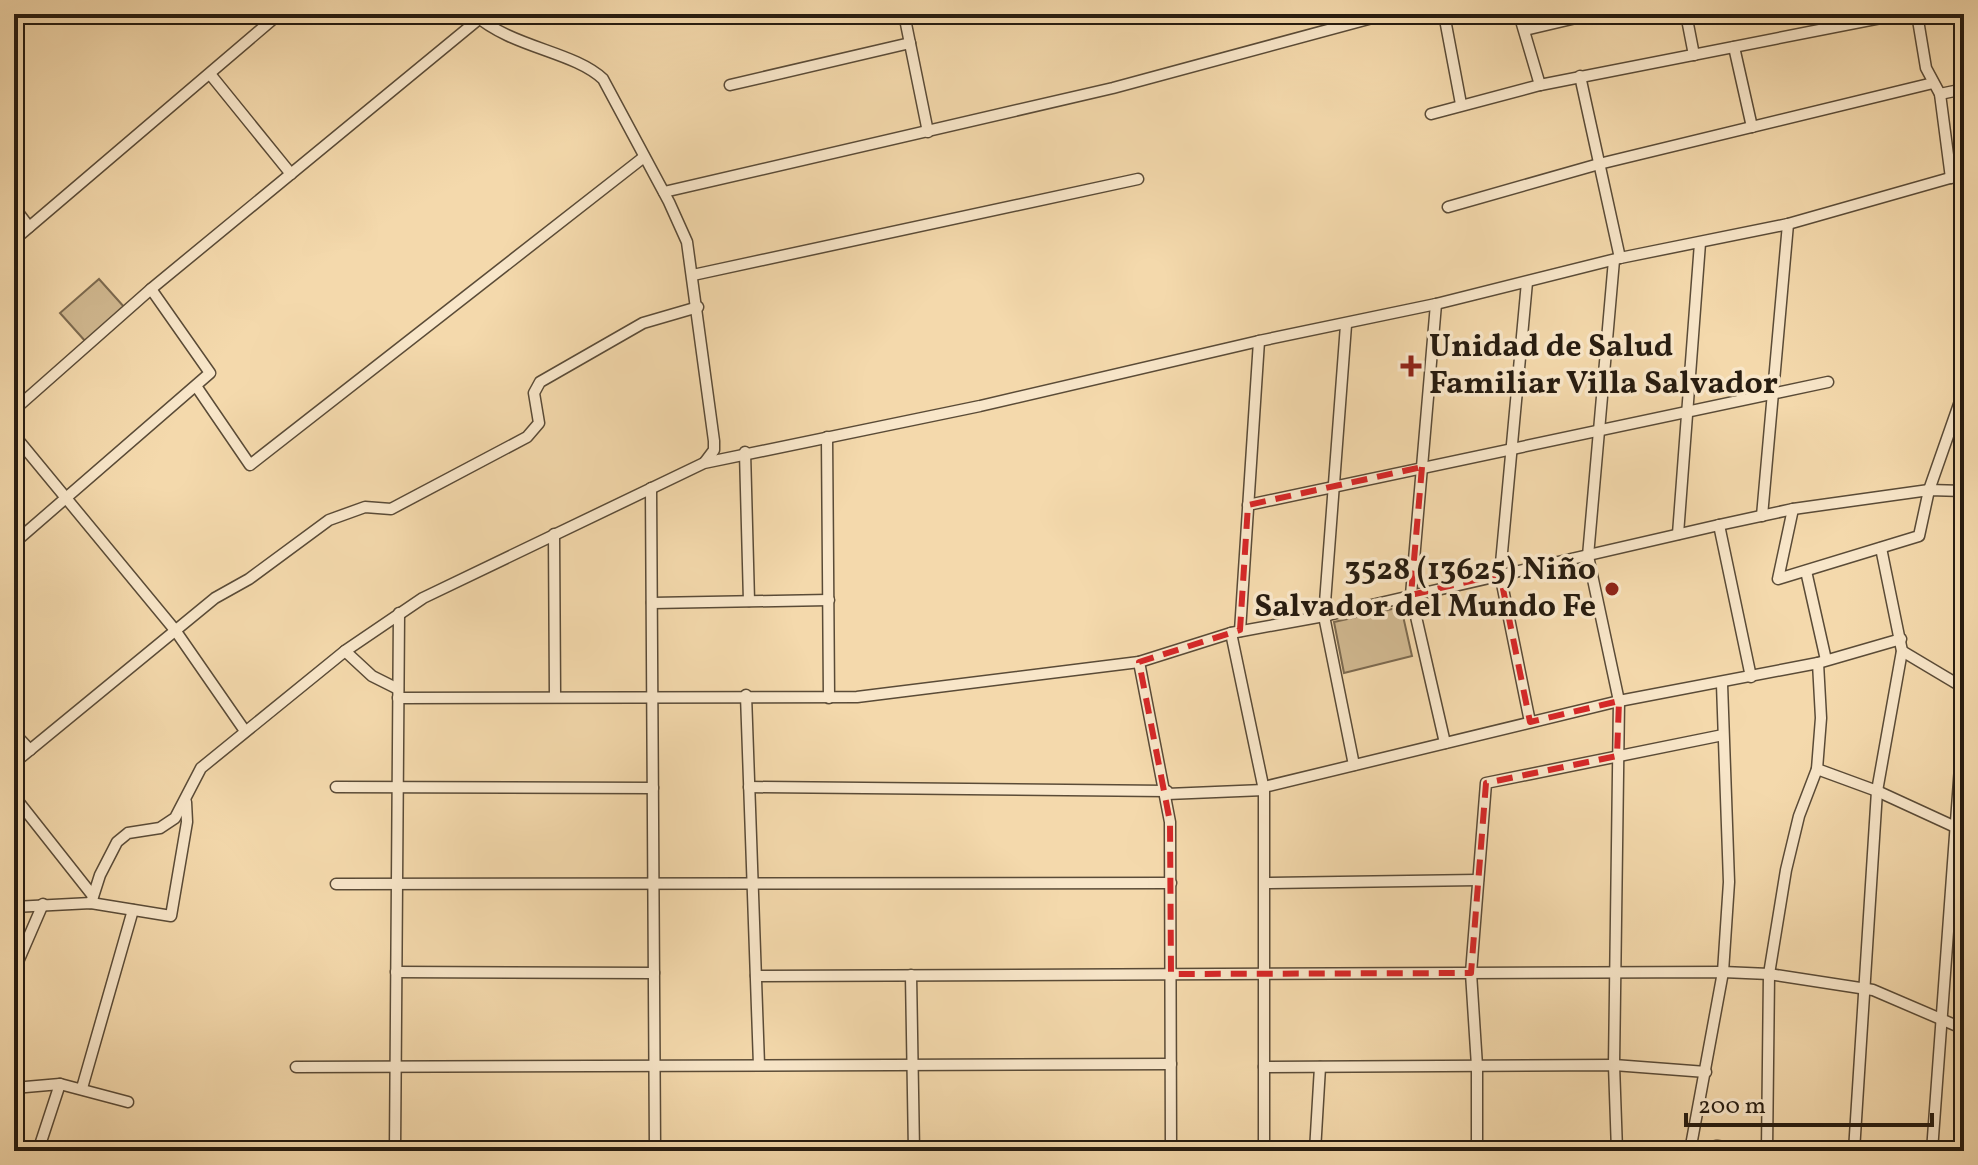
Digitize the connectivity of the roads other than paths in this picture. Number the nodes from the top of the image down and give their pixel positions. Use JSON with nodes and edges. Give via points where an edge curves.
{"nodes":[{"id":1,"x":279,"y":14,"type":"edge"},
{"id":2,"x":585,"y":14,"type":"edge"},
{"id":3,"x":602,"y":14,"type":"edge"},
{"id":4,"x":904,"y":14,"type":"edge"},
{"id":5,"x":1387,"y":14,"type":"edge"},
{"id":6,"x":1444,"y":14,"type":"edge"},
{"id":7,"x":1519,"y":14,"type":"edge"},
{"id":8,"x":1593,"y":14,"type":"edge"},
{"id":9,"x":1686,"y":14,"type":"edge"},
{"id":10,"x":1901,"y":14,"type":"edge"},
{"id":11,"x":1917,"y":14,"type":"edge"},
{"id":12,"x":477,"y":16,"type":"edge"},
{"id":13,"x":1525,"y":30,"type":"junction"},
{"id":14,"x":910,"y":43,"type":"junction"},
{"id":15,"x":1734,"y":47,"type":"junction"},
{"id":16,"x":1694,"y":55,"type":"junction"},
{"id":17,"x":210,"y":74,"type":"junction"},
{"id":18,"x":1580,"y":76,"type":"junction"},
{"id":19,"x":1933,"y":83,"type":"junction"},
{"id":20,"x":730,"y":85,"type":"dead end"},
{"id":21,"x":1540,"y":85,"type":"junction"},
{"id":22,"x":1964,"y":89,"type":"edge"},
{"id":23,"x":1940,"y":94,"type":"junction"},
{"id":24,"x":1461,"y":104,"type":"junction"},
{"id":25,"x":1431,"y":114,"type":"dead end"},
{"id":26,"x":1752,"y":127,"type":"junction"},
{"id":27,"x":928,"y":132,"type":"junction"},
{"id":28,"x":644,"y":157,"type":"junction"},
{"id":29,"x":1599,"y":164,"type":"junction"},
{"id":30,"x":291,"y":174,"type":"junction"},
{"id":31,"x":1964,"y":174,"type":"edge"},
{"id":32,"x":1951,"y":178,"type":"junction"},
{"id":33,"x":1138,"y":179,"type":"dead end"},
{"id":34,"x":664,"y":192,"type":"junction"},
{"id":35,"x":14,"y":207,"type":"edge"},
{"id":36,"x":1448,"y":207,"type":"dead end"},
{"id":37,"x":1788,"y":224,"type":"junction"},
{"id":38,"x":29,"y":227,"type":"junction"},
{"id":39,"x":14,"y":240,"type":"edge"},
{"id":40,"x":1700,"y":243,"type":"junction"},
{"id":41,"x":1617,"y":259,"type":"junction"},
{"id":42,"x":693,"y":275,"type":"junction"},
{"id":43,"x":1527,"y":282,"type":"junction"},
{"id":44,"x":151,"y":289,"type":"junction"},
{"id":45,"x":1436,"y":304,"type":"junction"},
{"id":46,"x":698,"y":307,"type":"junction"},
{"id":47,"x":1346,"y":325,"type":"junction"},
{"id":48,"x":1259,"y":341,"type":"junction"},
{"id":49,"x":1828,"y":382,"type":"dead end"},
{"id":50,"x":196,"y":386,"type":"junction"},
{"id":51,"x":1964,"y":390,"type":"edge"},
{"id":52,"x":1773,"y":393,"type":"junction"},
{"id":53,"x":14,"y":410,"type":"edge"},
{"id":54,"x":1687,"y":412,"type":"junction"},
{"id":55,"x":1599,"y":429,"type":"junction"},
{"id":56,"x":14,"y":435,"type":"edge"},
{"id":57,"x":827,"y":437,"type":"junction"},
{"id":58,"x":1512,"y":449,"type":"junction"},
{"id":59,"x":745,"y":452,"type":"junction"},
{"id":60,"x":704,"y":463,"type":"junction"},
{"id":61,"x":1422,"y":467,"type":"junction"},
{"id":62,"x":1334,"y":487,"type":"junction"},
{"id":63,"x":651,"y":488,"type":"junction"},
{"id":64,"x":1929,"y":490,"type":"junction"},
{"id":65,"x":1964,"y":491,"type":"edge"},
{"id":66,"x":68,"y":498,"type":"junction"},
{"id":67,"x":1248,"y":505,"type":"junction"},
{"id":68,"x":1793,"y":509,"type":"junction"},
{"id":69,"x":1762,"y":516,"type":"junction"},
{"id":70,"x":1719,"y":525,"type":"junction"},
{"id":71,"x":554,"y":534,"type":"junction"},
{"id":72,"x":1678,"y":534,"type":"junction"},
{"id":73,"x":14,"y":543,"type":"edge"},
{"id":74,"x":1881,"y":548,"type":"junction"},
{"id":75,"x":1588,"y":556,"type":"junction"},
{"id":76,"x":1806,"y":571,"type":"junction"},
{"id":77,"x":1500,"y":574,"type":"junction"},
{"id":78,"x":1411,"y":595,"type":"junction"},
{"id":79,"x":829,"y":600,"type":"junction"},
{"id":80,"x":749,"y":601,"type":"junction"},
{"id":81,"x":652,"y":603,"type":"junction"},
{"id":82,"x":399,"y":613,"type":"junction"},
{"id":83,"x":1324,"y":616,"type":"junction"},
{"id":84,"x":175,"y":630,"type":"junction"},
{"id":85,"x":1235,"y":632,"type":"junction"},
{"id":86,"x":1901,"y":639,"type":"junction"},
{"id":87,"x":345,"y":651,"type":"junction"},
{"id":88,"x":1902,"y":651,"type":"junction"},
{"id":89,"x":1139,"y":662,"type":"junction"},
{"id":90,"x":1822,"y":662,"type":"junction"},
{"id":91,"x":1751,"y":677,"type":"junction"},
{"id":92,"x":1722,"y":684,"type":"junction"},
{"id":93,"x":1964,"y":688,"type":"edge"},
{"id":94,"x":398,"y":693,"type":"junction"},
{"id":95,"x":652,"y":695,"type":"junction"},
{"id":96,"x":746,"y":695,"type":"junction"},
{"id":97,"x":555,"y":696,"type":"junction"},
{"id":98,"x":829,"y":698,"type":"junction"},
{"id":99,"x":1619,"y":701,"type":"junction"},
{"id":100,"x":1964,"y":712,"type":"edge"},
{"id":101,"x":1530,"y":722,"type":"junction"},
{"id":102,"x":245,"y":731,"type":"junction"},
{"id":103,"x":14,"y":733,"type":"edge"},
{"id":104,"x":1723,"y":735,"type":"junction"},
{"id":105,"x":1445,"y":743,"type":"junction"},
{"id":106,"x":30,"y":750,"type":"junction"},
{"id":107,"x":1617,"y":756,"type":"junction"},
{"id":108,"x":14,"y":763,"type":"edge"},
{"id":109,"x":1354,"y":765,"type":"junction"},
{"id":110,"x":1817,"y":769,"type":"junction"},
{"id":111,"x":336,"y":787,"type":"dead end"},
{"id":112,"x":398,"y":787,"type":"junction"},
{"id":113,"x":749,"y":787,"type":"junction"},
{"id":114,"x":653,"y":788,"type":"junction"},
{"id":115,"x":1264,"y":789,"type":"junction"},
{"id":116,"x":1877,"y":791,"type":"junction"},
{"id":117,"x":1167,"y":793,"type":"junction"},
{"id":118,"x":14,"y":796,"type":"edge"},
{"id":119,"x":186,"y":800,"type":"junction"},
{"id":120,"x":1959,"y":829,"type":"edge"},
{"id":121,"x":1478,"y":880,"type":"junction"},
{"id":122,"x":1171,"y":883,"type":"junction"},
{"id":123,"x":1267,"y":883,"type":"junction"},
{"id":124,"x":336,"y":884,"type":"dead end"},
{"id":125,"x":397,"y":884,"type":"junction"},
{"id":126,"x":653,"y":884,"type":"junction"},
{"id":127,"x":752,"y":884,"type":"junction"},
{"id":128,"x":92,"y":899,"type":"junction"},
{"id":129,"x":43,"y":904,"type":"junction"},
{"id":130,"x":14,"y":907,"type":"edge"},
{"id":131,"x":133,"y":910,"type":"junction"},
{"id":132,"x":14,"y":971,"type":"edge"},
{"id":133,"x":1614,"y":971,"type":"junction"},
{"id":134,"x":396,"y":972,"type":"junction"},
{"id":135,"x":1723,"y":972,"type":"junction"},
{"id":136,"x":654,"y":973,"type":"junction"},
{"id":137,"x":1471,"y":973,"type":"junction"},
{"id":138,"x":1171,"y":974,"type":"junction"},
{"id":139,"x":1769,"y":974,"type":"junction"},
{"id":140,"x":911,"y":975,"type":"junction"},
{"id":141,"x":756,"y":976,"type":"junction"},
{"id":142,"x":1265,"y":976,"type":"junction"},
{"id":143,"x":1865,"y":988,"type":"junction"},
{"id":144,"x":1941,"y":1019,"type":"junction"},
{"id":145,"x":1964,"y":1029,"type":"edge"},
{"id":146,"x":1171,"y":1064,"type":"junction"},
{"id":147,"x":759,"y":1065,"type":"junction"},
{"id":148,"x":913,"y":1065,"type":"junction"},
{"id":149,"x":1614,"y":1065,"type":"junction"},
{"id":150,"x":655,"y":1066,"type":"junction"},
{"id":151,"x":1477,"y":1066,"type":"junction"},
{"id":152,"x":296,"y":1067,"type":"dead end"},
{"id":153,"x":396,"y":1067,"type":"junction"},
{"id":154,"x":1264,"y":1067,"type":"junction"},
{"id":155,"x":1320,"y":1067,"type":"junction"},
{"id":156,"x":1706,"y":1072,"type":"junction"},
{"id":157,"x":60,"y":1084,"type":"junction"},
{"id":158,"x":14,"y":1088,"type":"edge"},
{"id":159,"x":82,"y":1088,"type":"junction"},
{"id":160,"x":128,"y":1102,"type":"dead end"},
{"id":161,"x":38,"y":1151,"type":"edge"},
{"id":162,"x":395,"y":1151,"type":"edge"},
{"id":163,"x":655,"y":1151,"type":"edge"},
{"id":164,"x":914,"y":1151,"type":"edge"},
{"id":165,"x":1171,"y":1151,"type":"edge"},
{"id":166,"x":1264,"y":1151,"type":"edge"},
{"id":167,"x":1315,"y":1151,"type":"edge"},
{"id":168,"x":1477,"y":1151,"type":"edge"},
{"id":169,"x":1617,"y":1151,"type":"edge"},
{"id":170,"x":1690,"y":1151,"type":"edge"},
{"id":171,"x":1756,"y":1151,"type":"edge"},
{"id":172,"x":1767,"y":1151,"type":"edge"},
{"id":173,"x":1854,"y":1151,"type":"edge"},
{"id":174,"x":1932,"y":1151,"type":"edge"}],
"edges":[{"from":1,"to":17,"type":"street"},
{"from":2,"to":3,"type":"street"},
{"from":4,"to":14,"type":"street"},
{"from":5,"to":27,"type":"street","via":[[1216,63]]},
{"from":6,"to":24,"type":"street"},
{"from":7,"to":13,"type":"street"},
{"from":8,"to":13,"type":"street"},
{"from":9,"to":16,"type":"street"},
{"from":10,"to":15,"type":"street"},
{"from":11,"to":19,"type":"street"},
{"from":12,"to":28,"type":"street","via":[[535,49],[596,72],[609,86]]},
{"from":12,"to":30,"type":"street"},
{"from":13,"to":21,"type":"street"},
{"from":14,"to":20,"type":"street"},
{"from":14,"to":27,"type":"street"},
{"from":15,"to":16,"type":"street"},
{"from":15,"to":26,"type":"street"},
{"from":16,"to":18,"type":"street"},
{"from":17,"to":30,"type":"street"},
{"from":17,"to":38,"type":"street"},
{"from":18,"to":21,"type":"street"},
{"from":18,"to":29,"type":"street"},
{"from":19,"to":23,"type":"street"},
{"from":19,"to":26,"type":"street"},
{"from":21,"to":24,"type":"street"},
{"from":22,"to":23,"type":"street"},
{"from":23,"to":32,"type":"street"},
{"from":24,"to":25,"type":"street"},
{"from":26,"to":29,"type":"street"},
{"from":27,"to":34,"type":"street"},
{"from":28,"to":34,"type":"street"},
{"from":28,"to":50,"type":"street","via":[[250,465]]},
{"from":29,"to":36,"type":"street"},
{"from":29,"to":41,"type":"street"},
{"from":30,"to":44,"type":"street"},
{"from":31,"to":32,"type":"street"},
{"from":32,"to":37,"type":"street"},
{"from":33,"to":42,"type":"street"},
{"from":34,"to":42,"type":"street","via":[[687,242]]},
{"from":35,"to":38,"type":"street"},
{"from":37,"to":40,"type":"street"},
{"from":37,"to":52,"type":"street"},
{"from":38,"to":39,"type":"street"},
{"from":40,"to":41,"type":"street"},
{"from":40,"to":54,"type":"street"},
{"from":41,"to":43,"type":"street"},
{"from":41,"to":55,"type":"street"},
{"from":42,"to":46,"type":"street"},
{"from":43,"to":45,"type":"street"},
{"from":43,"to":58,"type":"street"},
{"from":44,"to":50,"type":"street","via":[[210,373]]},
{"from":44,"to":53,"type":"street"},
{"from":45,"to":47,"type":"street"},
{"from":45,"to":61,"type":"street"},
{"from":46,"to":60,"type":"street","via":[[714,441]]},
{"from":46,"to":84,"type":"street","via":[[643,323],[540,382],[534,393],[539,423],[527,437],[391,509],[369,506],[329,520]]},
{"from":47,"to":48,"type":"street"},
{"from":47,"to":62,"type":"street"},
{"from":48,"to":57,"type":"street"},
{"from":48,"to":67,"type":"street"},
{"from":49,"to":52,"type":"street"},
{"from":50,"to":66,"type":"street"},
{"from":51,"to":64,"type":"street"},
{"from":52,"to":54,"type":"street"},
{"from":52,"to":69,"type":"street"},
{"from":54,"to":55,"type":"street"},
{"from":54,"to":72,"type":"street"},
{"from":55,"to":58,"type":"street"},
{"from":55,"to":75,"type":"street"},
{"from":56,"to":66,"type":"street"},
{"from":57,"to":59,"type":"street"},
{"from":57,"to":79,"type":"street"},
{"from":58,"to":61,"type":"street"},
{"from":58,"to":77,"type":"street"},
{"from":59,"to":60,"type":"street"},
{"from":59,"to":80,"type":"street"},
{"from":60,"to":63,"type":"street"},
{"from":61,"to":62,"type":"street"},
{"from":61,"to":78,"type":"street"},
{"from":62,"to":67,"type":"street"},
{"from":62,"to":83,"type":"street"},
{"from":63,"to":71,"type":"street"},
{"from":63,"to":81,"type":"street"},
{"from":64,"to":65,"type":"street"},
{"from":64,"to":68,"type":"street"},
{"from":64,"to":74,"type":"street","via":[[1919,536]]},
{"from":66,"to":73,"type":"street"},
{"from":66,"to":84,"type":"street"},
{"from":67,"to":85,"type":"street"},
{"from":68,"to":69,"type":"street"},
{"from":68,"to":76,"type":"street","via":[[1778,579]]},
{"from":69,"to":70,"type":"street"},
{"from":70,"to":72,"type":"street"},
{"from":70,"to":91,"type":"street"},
{"from":71,"to":82,"type":"street"},
{"from":71,"to":97,"type":"street"},
{"from":72,"to":75,"type":"street"},
{"from":74,"to":76,"type":"street"},
{"from":74,"to":86,"type":"street"},
{"from":75,"to":77,"type":"street"},
{"from":75,"to":99,"type":"street"},
{"from":76,"to":90,"type":"street"},
{"from":77,"to":78,"type":"street"},
{"from":77,"to":101,"type":"street"},
{"from":78,"to":83,"type":"street"},
{"from":78,"to":105,"type":"street"},
{"from":79,"to":80,"type":"street"},
{"from":79,"to":98,"type":"street"},
{"from":80,"to":81,"type":"street"},
{"from":81,"to":95,"type":"street"},
{"from":82,"to":87,"type":"street"},
{"from":82,"to":94,"type":"street"},
{"from":83,"to":85,"type":"street"},
{"from":83,"to":109,"type":"street"},
{"from":84,"to":102,"type":"street"},
{"from":84,"to":106,"type":"street"},
{"from":85,"to":89,"type":"street"},
{"from":85,"to":115,"type":"street"},
{"from":86,"to":88,"type":"street"},
{"from":86,"to":90,"type":"street"},
{"from":87,"to":94,"type":"street"},
{"from":87,"to":102,"type":"street"},
{"from":88,"to":93,"type":"street"},
{"from":88,"to":116,"type":"street"},
{"from":89,"to":98,"type":"street"},
{"from":89,"to":117,"type":"street"},
{"from":90,"to":91,"type":"street"},
{"from":90,"to":110,"type":"street"},
{"from":91,"to":92,"type":"street"},
{"from":92,"to":99,"type":"street"},
{"from":92,"to":104,"type":"street"},
{"from":94,"to":97,"type":"street"},
{"from":94,"to":112,"type":"street"},
{"from":95,"to":96,"type":"street"},
{"from":95,"to":97,"type":"street"},
{"from":95,"to":114,"type":"street"},
{"from":96,"to":98,"type":"street"},
{"from":96,"to":113,"type":"street"},
{"from":99,"to":101,"type":"street"},
{"from":99,"to":107,"type":"street"},
{"from":100,"to":120,"type":"street"},
{"from":101,"to":105,"type":"street"},
{"from":102,"to":119,"type":"street","via":[[201,768]]},
{"from":103,"to":106,"type":"street"},
{"from":104,"to":107,"type":"street"},
{"from":104,"to":135,"type":"street","via":[[1729,882]]},
{"from":105,"to":109,"type":"street"},
{"from":106,"to":108,"type":"street"},
{"from":107,"to":121,"type":"street","via":[[1486,783]]},
{"from":107,"to":133,"type":"street"},
{"from":109,"to":115,"type":"street"},
{"from":110,"to":116,"type":"street"},
{"from":110,"to":139,"type":"street","via":[[1786,870]]},
{"from":111,"to":112,"type":"street"},
{"from":112,"to":114,"type":"street"},
{"from":112,"to":125,"type":"street"},
{"from":113,"to":117,"type":"street"},
{"from":113,"to":127,"type":"street"},
{"from":114,"to":126,"type":"street"},
{"from":115,"to":117,"type":"street"},
{"from":115,"to":123,"type":"street"},
{"from":116,"to":120,"type":"street"},
{"from":116,"to":143,"type":"street"},
{"from":117,"to":122,"type":"street"},
{"from":118,"to":128,"type":"street"},
{"from":119,"to":128,"type":"street","via":[[169,823],[128,833],[117,842]]},
{"from":119,"to":131,"type":"street","via":[[172,914]]},
{"from":120,"to":144,"type":"street"},
{"from":121,"to":123,"type":"street"},
{"from":121,"to":137,"type":"street"},
{"from":122,"to":127,"type":"street"},
{"from":122,"to":138,"type":"street"},
{"from":123,"to":142,"type":"street"},
{"from":124,"to":125,"type":"street"},
{"from":125,"to":126,"type":"street"},
{"from":125,"to":134,"type":"street"},
{"from":126,"to":127,"type":"street"},
{"from":126,"to":136,"type":"street"},
{"from":127,"to":141,"type":"street"},
{"from":128,"to":129,"type":"street"},
{"from":128,"to":131,"type":"street"},
{"from":129,"to":130,"type":"street"},
{"from":129,"to":132,"type":"street"},
{"from":131,"to":159,"type":"street"},
{"from":133,"to":135,"type":"street"},
{"from":133,"to":137,"type":"street"},
{"from":133,"to":149,"type":"street"},
{"from":134,"to":136,"type":"street"},
{"from":134,"to":153,"type":"street"},
{"from":135,"to":139,"type":"street"},
{"from":135,"to":156,"type":"street"},
{"from":136,"to":150,"type":"street"},
{"from":137,"to":142,"type":"street"},
{"from":137,"to":151,"type":"street"},
{"from":138,"to":140,"type":"street"},
{"from":138,"to":142,"type":"street"},
{"from":138,"to":146,"type":"street"},
{"from":139,"to":143,"type":"street"},
{"from":139,"to":172,"type":"street"},
{"from":140,"to":141,"type":"street"},
{"from":140,"to":148,"type":"street"},
{"from":141,"to":147,"type":"street"},
{"from":142,"to":154,"type":"street"},
{"from":143,"to":144,"type":"street"},
{"from":143,"to":173,"type":"street"},
{"from":144,"to":145,"type":"street"},
{"from":144,"to":174,"type":"street"},
{"from":146,"to":148,"type":"street"},
{"from":146,"to":165,"type":"street"},
{"from":147,"to":148,"type":"street"},
{"from":147,"to":150,"type":"street"},
{"from":148,"to":164,"type":"street"},
{"from":149,"to":151,"type":"street"},
{"from":149,"to":156,"type":"street"},
{"from":149,"to":169,"type":"street"},
{"from":150,"to":153,"type":"street"},
{"from":150,"to":163,"type":"street"},
{"from":151,"to":155,"type":"street"},
{"from":151,"to":168,"type":"street"},
{"from":152,"to":153,"type":"street"},
{"from":153,"to":162,"type":"street"},
{"from":154,"to":155,"type":"street"},
{"from":154,"to":166,"type":"street"},
{"from":155,"to":167,"type":"street"},
{"from":156,"to":170,"type":"street"},
{"from":157,"to":158,"type":"street"},
{"from":157,"to":159,"type":"street"},
{"from":157,"to":161,"type":"street"},
{"from":159,"to":160,"type":"street"},
{"from":170,"to":171,"type":"street","via":[[1717,1146]]}]}
